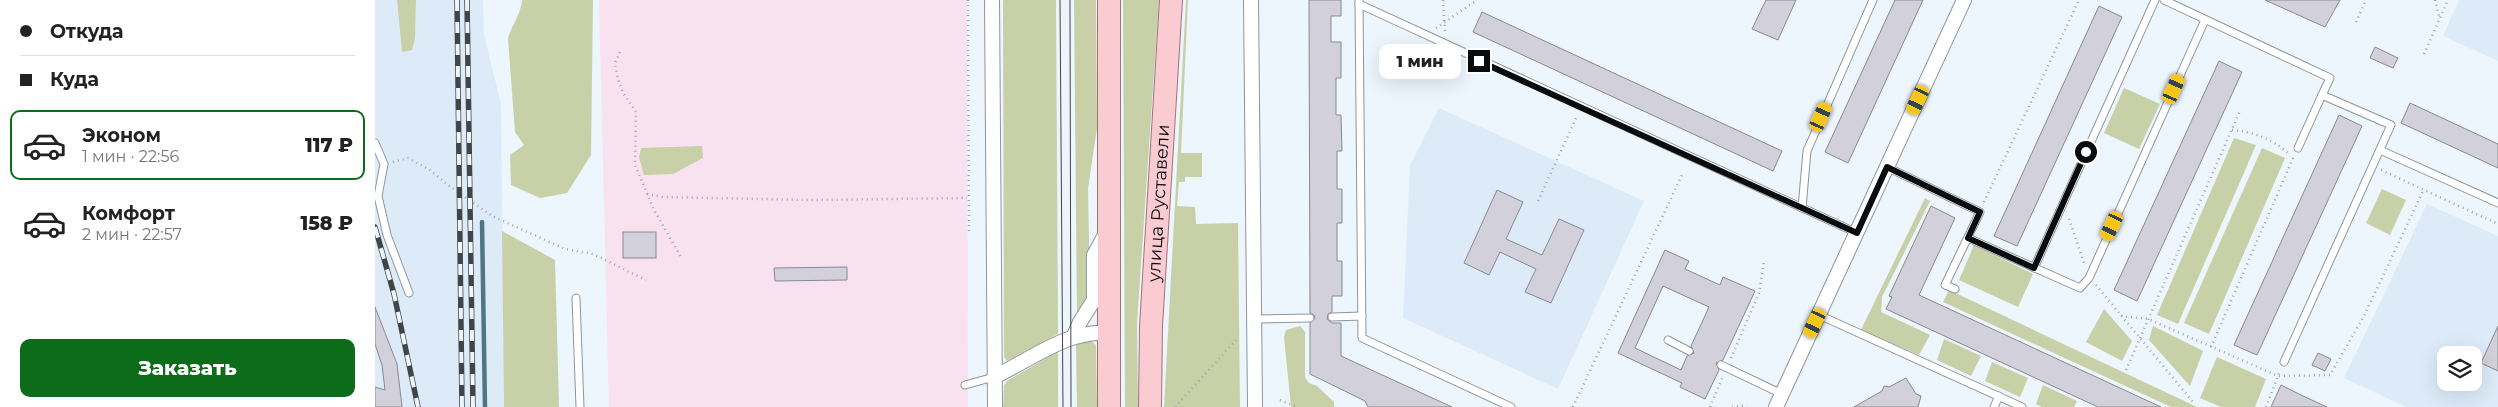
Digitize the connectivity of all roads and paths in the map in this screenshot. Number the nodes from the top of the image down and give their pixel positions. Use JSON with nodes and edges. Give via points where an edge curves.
{"nodes":[{"id":1,"x":968,"y":0,"type":"edge"},
{"id":2,"x":992,"y":0,"type":"edge"},
{"id":3,"x":1109,"y":0,"type":"edge"},
{"id":4,"x":1171,"y":0,"type":"edge"},
{"id":5,"x":1251,"y":0,"type":"edge"},
{"id":6,"x":1443,"y":0,"type":"edge"},
{"id":7,"x":1477,"y":0,"type":"edge"},
{"id":8,"x":1873,"y":0,"type":"edge"},
{"id":9,"x":1964,"y":0,"type":"edge"},
{"id":10,"x":2079,"y":0,"type":"edge"},
{"id":11,"x":2155,"y":0,"type":"edge"},
{"id":12,"x":2164,"y":0,"type":"edge"},
{"id":13,"x":2366,"y":0,"type":"edge"},
{"id":14,"x":2435,"y":0,"type":"edge"},
{"id":15,"x":2448,"y":0,"type":"edge"},
{"id":16,"x":1359,"y":2,"type":"edge"},
{"id":17,"x":2440,"y":18,"type":"junction"},
{"id":18,"x":2205,"y":20,"type":"junction"},
{"id":19,"x":1444,"y":22,"type":"junction"},
{"id":20,"x":2356,"y":22,"type":"dead end"},
{"id":21,"x":1425,"y":36,"type":"junction"},
{"id":22,"x":1446,"y":45,"type":"junction"},
{"id":23,"x":620,"y":52,"type":"dead end"},
{"id":24,"x":2424,"y":54,"type":"dead end"},
{"id":25,"x":2322,"y":95,"type":"junction"},
{"id":26,"x":1581,"y":107,"type":"junction"},
{"id":27,"x":2240,"y":112,"type":"dead end"},
{"id":28,"x":2231,"y":130,"type":"junction"},
{"id":29,"x":375,"y":143,"type":"edge"},
{"id":30,"x":2298,"y":148,"type":"joint"},
{"id":31,"x":2380,"y":150,"type":"junction"},
{"id":32,"x":2293,"y":158,"type":"junction"},
{"id":33,"x":384,"y":164,"type":"junction"},
{"id":34,"x":2373,"y":166,"type":"junction"},
{"id":35,"x":1887,"y":167,"type":"junction"},
{"id":36,"x":1682,"y":175,"type":"dead end"},
{"id":37,"x":647,"y":194,"type":"junction"},
{"id":38,"x":967,"y":198,"type":"junction"},
{"id":39,"x":1538,"y":201,"type":"dead end"},
{"id":40,"x":2063,"y":203,"type":"junction"},
{"id":41,"x":2498,"y":203,"type":"edge"},
{"id":42,"x":1802,"y":208,"type":"junction"},
{"id":43,"x":1980,"y":212,"type":"junction"},
{"id":44,"x":2498,"y":224,"type":"edge"},
{"id":45,"x":1108,"y":230,"type":"junction"},
{"id":46,"x":969,"y":232,"type":"dead end"},
{"id":47,"x":1857,"y":233,"type":"junction"},
{"id":48,"x":1968,"y":238,"type":"junction"},
{"id":49,"x":681,"y":257,"type":"dead end"},
{"id":50,"x":1764,"y":262,"type":"dead end"},
{"id":51,"x":2034,"y":268,"type":"junction"},
{"id":52,"x":2089,"y":278,"type":"junction"},
{"id":53,"x":645,"y":280,"type":"dead end"},
{"id":54,"x":1955,"y":289,"type":"dead end"},
{"id":55,"x":409,"y":293,"type":"dead end"},
{"id":56,"x":576,"y":298,"type":"dead end"},
{"id":57,"x":1819,"y":315,"type":"junction"},
{"id":58,"x":1362,"y":316,"type":"junction"},
{"id":59,"x":1332,"y":317,"type":"dead end"},
{"id":60,"x":1310,"y":318,"type":"dead end"},
{"id":61,"x":1255,"y":319,"type":"junction"},
{"id":62,"x":1109,"y":333,"type":"junction"},
{"id":63,"x":1075,"y":336,"type":"junction"},
{"id":64,"x":1239,"y":338,"type":"dead end"},
{"id":65,"x":2140,"y":338,"type":"junction"},
{"id":66,"x":1668,"y":340,"type":"dead end"},
{"id":67,"x":2211,"y":347,"type":"dead end"},
{"id":68,"x":1689,"y":350,"type":"dead end"},
{"id":69,"x":2284,"y":362,"type":"joint"},
{"id":70,"x":1724,"y":367,"type":"junction"},
{"id":71,"x":2126,"y":370,"type":"dead end"},
{"id":72,"x":995,"y":377,"type":"junction"},
{"id":73,"x":965,"y":385,"type":"dead end"},
{"id":74,"x":1999,"y":396,"type":"junction"},
{"id":75,"x":1280,"y":400,"type":"dead end"},
{"id":76,"x":1779,"y":401,"type":"edge"},
{"id":77,"x":2193,"y":402,"type":"dead end"},
{"id":78,"x":1747,"y":405,"type":"dead end"},
{"id":79,"x":2017,"y":406,"type":"edge"},
{"id":80,"x":580,"y":407,"type":"edge"},
{"id":81,"x":995,"y":407,"type":"edge"},
{"id":82,"x":1109,"y":407,"type":"edge"},
{"id":83,"x":1150,"y":407,"type":"edge"},
{"id":84,"x":1175,"y":407,"type":"edge"},
{"id":85,"x":1255,"y":407,"type":"edge"},
{"id":86,"x":1297,"y":407,"type":"edge"},
{"id":87,"x":1511,"y":407,"type":"edge"},
{"id":88,"x":1573,"y":407,"type":"edge"},
{"id":89,"x":1709,"y":407,"type":"edge"},
{"id":90,"x":1732,"y":407,"type":"edge"},
{"id":91,"x":1994,"y":407,"type":"edge"},
{"id":92,"x":2266,"y":407,"type":"edge"}],
"edges":[{"from":1,"to":38,"type":"path"},
{"from":2,"to":72,"type":"street"},
{"from":3,"to":45,"type":"main road"},
{"from":4,"to":83,"type":"main road","name":"улица Руставели","via":[[1151,326]]},
{"from":5,"to":61,"type":"street"},
{"from":6,"to":19,"type":"path"},
{"from":7,"to":19,"type":"path"},
{"from":8,"to":42,"type":"lane","via":[[1807,151]]},
{"from":9,"to":35,"type":"street"},
{"from":10,"to":43,"type":"path"},
{"from":11,"to":40,"type":"lane"},
{"from":12,"to":18,"type":"lane"},
{"from":13,"to":20,"type":"path"},
{"from":14,"to":17,"type":"path"},
{"from":15,"to":17,"type":"path"},
{"from":16,"to":21,"type":"lane"},
{"from":16,"to":58,"type":"lane"},
{"from":17,"to":24,"type":"path"},
{"from":18,"to":25,"type":"lane","via":[[2330,78]]},
{"from":18,"to":52,"type":"lane"},
{"from":19,"to":21,"type":"path"},
{"from":19,"to":22,"type":"path"},
{"from":21,"to":22,"type":"lane"},
{"from":22,"to":26,"type":"lane"},
{"from":23,"to":37,"type":"path","via":[[615,63],[623,93],[636,112],[635,165]]},
{"from":25,"to":30,"type":"lane"},
{"from":25,"to":31,"type":"lane","via":[[2391,125]]},
{"from":26,"to":39,"type":"path"},
{"from":26,"to":42,"type":"lane"},
{"from":27,"to":28,"type":"path"},
{"from":28,"to":32,"type":"path","via":[[2248,131],[2277,143]]},
{"from":28,"to":65,"type":"path"},
{"from":29,"to":33,"type":"lane"},
{"from":30,"to":32,"type":"path"},
{"from":31,"to":34,"type":"lane"},
{"from":31,"to":41,"type":"lane"},
{"from":32,"to":67,"type":"path"},
{"from":33,"to":53,"type":"path","via":[[408,158],[430,170],[492,216],[565,249],[593,254]]},
{"from":33,"to":55,"type":"lane","via":[[378,196],[387,235]]},
{"from":34,"to":44,"type":"path"},
{"from":34,"to":69,"type":"lane"},
{"from":35,"to":43,"type":"lane"},
{"from":35,"to":47,"type":"street"},
{"from":36,"to":88,"type":"path"},
{"from":37,"to":38,"type":"path","via":[[811,200]]},
{"from":37,"to":49,"type":"path"},
{"from":38,"to":46,"type":"path"},
{"from":40,"to":51,"type":"lane"},
{"from":40,"to":52,"type":"path"},
{"from":42,"to":47,"type":"lane"},
{"from":43,"to":48,"type":"lane"},
{"from":45,"to":62,"type":"main road"},
{"from":45,"to":63,"type":"street","via":[[1094,254],[1094,300]]},
{"from":47,"to":57,"type":"street"},
{"from":48,"to":51,"type":"lane"},
{"from":48,"to":54,"type":"lane","via":[[1945,285]]},
{"from":50,"to":70,"type":"path","via":[[1759,292]]},
{"from":51,"to":52,"type":"lane","via":[[2080,288]]},
{"from":52,"to":65,"type":"path"},
{"from":56,"to":80,"type":"lane"},
{"from":57,"to":74,"type":"lane"},
{"from":57,"to":76,"type":"street"},
{"from":58,"to":59,"type":"lane"},
{"from":58,"to":87,"type":"lane","via":[[1362,338]]},
{"from":60,"to":61,"type":"lane"},
{"from":61,"to":85,"type":"street"},
{"from":62,"to":63,"type":"street"},
{"from":62,"to":82,"type":"main road"},
{"from":63,"to":72,"type":"street"},
{"from":64,"to":84,"type":"path"},
{"from":65,"to":71,"type":"path"},
{"from":65,"to":77,"type":"path"},
{"from":66,"to":68,"type":"lane"},
{"from":69,"to":92,"type":"path"},
{"from":70,"to":76,"type":"lane"},
{"from":70,"to":89,"type":"path"},
{"from":72,"to":73,"type":"lane"},
{"from":72,"to":81,"type":"street"},
{"from":74,"to":79,"type":"lane"},
{"from":74,"to":91,"type":"lane"},
{"from":75,"to":86,"type":"path"},
{"from":78,"to":90,"type":"path"}]}
